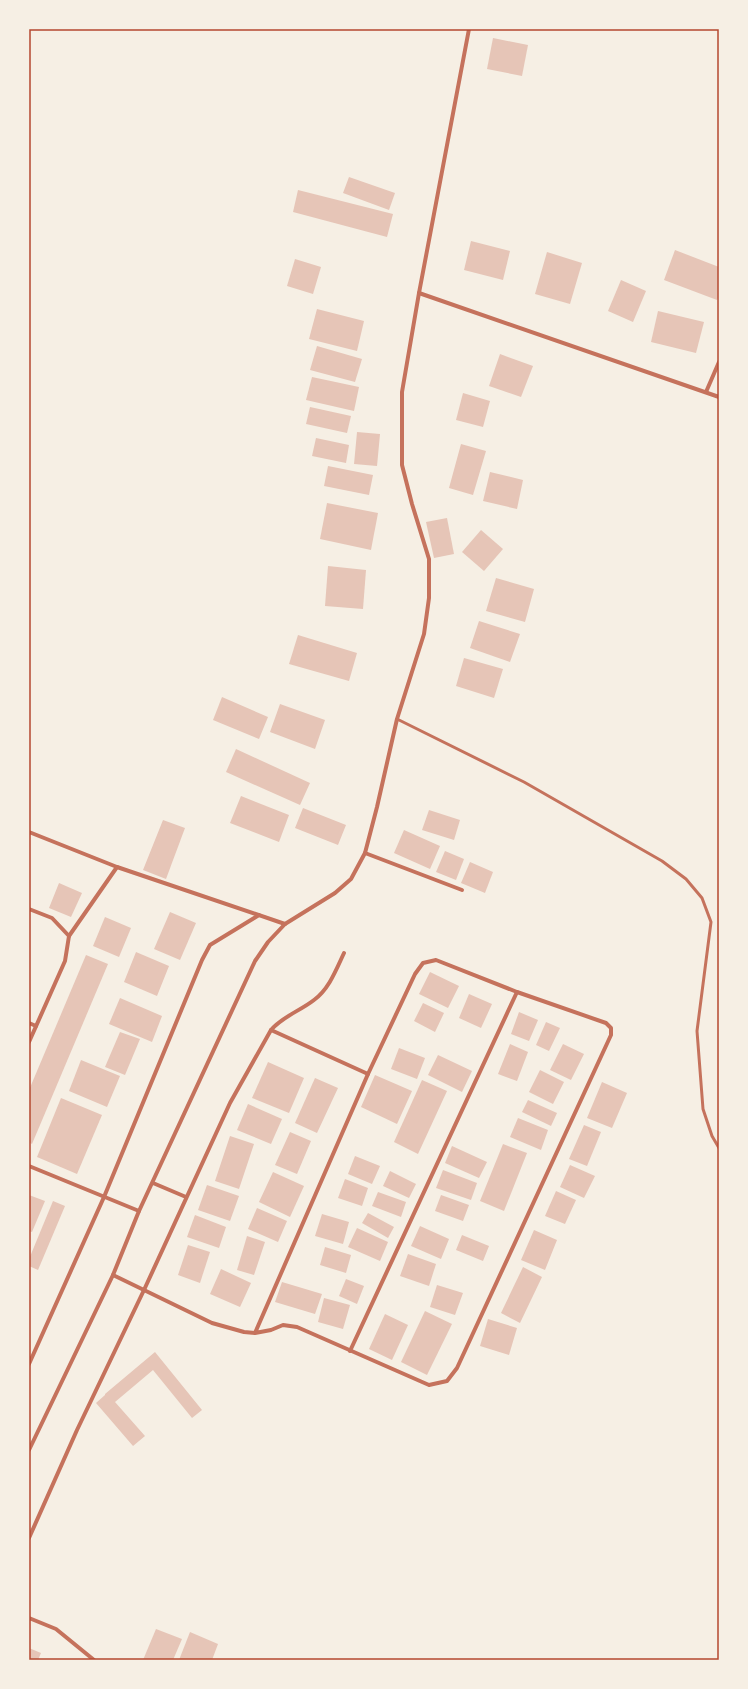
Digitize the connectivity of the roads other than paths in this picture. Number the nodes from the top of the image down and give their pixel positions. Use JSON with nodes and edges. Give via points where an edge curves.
{"nodes":[{"id":1,"x":469,"y":29,"type":"edge"},
{"id":2,"x":419,"y":293,"type":"junction"},
{"id":3,"x":719,"y":362,"type":"edge"},
{"id":4,"x":706,"y":392,"type":"junction"},
{"id":5,"x":719,"y":397,"type":"edge"},
{"id":6,"x":397,"y":719,"type":"junction"},
{"id":7,"x":29,"y":832,"type":"edge"},
{"id":8,"x":365,"y":853,"type":"junction"},
{"id":9,"x":118,"y":867,"type":"junction"},
{"id":10,"x":462,"y":890,"type":"dead end"},
{"id":11,"x":29,"y":909,"type":"edge"},
{"id":12,"x":259,"y":915,"type":"junction"},
{"id":13,"x":285,"y":924,"type":"junction"},
{"id":14,"x":69,"y":936,"type":"junction"},
{"id":15,"x":344,"y":954,"type":"dead end"},
{"id":16,"x":518,"y":992,"type":"junction"},
{"id":17,"x":29,"y":1023,"type":"edge"},
{"id":18,"x":36,"y":1026,"type":"junction"},
{"id":19,"x":271,"y":1030,"type":"junction"},
{"id":20,"x":29,"y":1042,"type":"edge"},
{"id":21,"x":368,"y":1074,"type":"junction"},
{"id":22,"x":719,"y":1148,"type":"edge"},
{"id":23,"x":29,"y":1166,"type":"edge"},
{"id":24,"x":153,"y":1183,"type":"junction"},
{"id":25,"x":104,"y":1197,"type":"junction"},
{"id":26,"x":186,"y":1197,"type":"junction"},
{"id":27,"x":139,"y":1211,"type":"junction"},
{"id":28,"x":113,"y":1275,"type":"junction"},
{"id":29,"x":144,"y":1290,"type":"junction"},
{"id":30,"x":255,"y":1333,"type":"junction"},
{"id":31,"x":350,"y":1352,"type":"junction"},
{"id":32,"x":29,"y":1364,"type":"edge"},
{"id":33,"x":29,"y":1450,"type":"edge"},
{"id":34,"x":29,"y":1538,"type":"edge"},
{"id":35,"x":29,"y":1618,"type":"edge"},
{"id":36,"x":94,"y":1660,"type":"edge"}],
"edges":[{"from":1,"to":2,"type":"street"},
{"from":2,"to":4,"type":"street"},
{"from":2,"to":6,"type":"street","via":[[402,392],[402,465],[429,559],[429,598],[424,634]]},
{"from":3,"to":4,"type":"street"},
{"from":4,"to":5,"type":"street"},
{"from":6,"to":8,"type":"street"},
{"from":6,"to":22,"type":"lane","via":[[524,782],[662,861],[686,879],[702,898],[711,922],[697,1031],[703,1108],[712,1136]]},
{"from":7,"to":9,"type":"street"},
{"from":8,"to":10,"type":"street"},
{"from":8,"to":13,"type":"street","via":[[351,879],[340,889]]},
{"from":9,"to":12,"type":"street"},
{"from":9,"to":14,"type":"street"},
{"from":11,"to":14,"type":"street","via":[[52,918]]},
{"from":12,"to":13,"type":"street"},
{"from":12,"to":25,"type":"street","via":[[210,945]]},
{"from":13,"to":24,"type":"street","via":[[268,942],[255,962]]},
{"from":14,"to":18,"type":"street","via":[[65,961]]},
{"from":15,"to":19,"type":"street","via":[[330,982],[315,1000],[278,1022]]},
{"from":16,"to":21,"type":"street","via":[[436,960],[423,963],[415,974]]},
{"from":16,"to":31,"type":"street"},
{"from":16,"to":31,"type":"street","via":[[606,1023],[610,1028],[610,1035],[457,1368],[447,1381],[429,1385]]},
{"from":17,"to":18,"type":"street"},
{"from":18,"to":20,"type":"street"},
{"from":19,"to":21,"type":"street"},
{"from":19,"to":26,"type":"street","via":[[230,1104]]},
{"from":21,"to":30,"type":"street"},
{"from":23,"to":25,"type":"street"},
{"from":24,"to":26,"type":"street"},
{"from":24,"to":27,"type":"street"},
{"from":25,"to":27,"type":"street"},
{"from":25,"to":32,"type":"street"},
{"from":26,"to":29,"type":"street"},
{"from":27,"to":28,"type":"street"},
{"from":28,"to":29,"type":"street"},
{"from":28,"to":33,"type":"street"},
{"from":29,"to":30,"type":"street","via":[[212,1323]]},
{"from":29,"to":34,"type":"street"},
{"from":30,"to":31,"type":"street","via":[[283,1325],[297,1327]]},
{"from":35,"to":36,"type":"street","via":[[56,1629]]}]}
